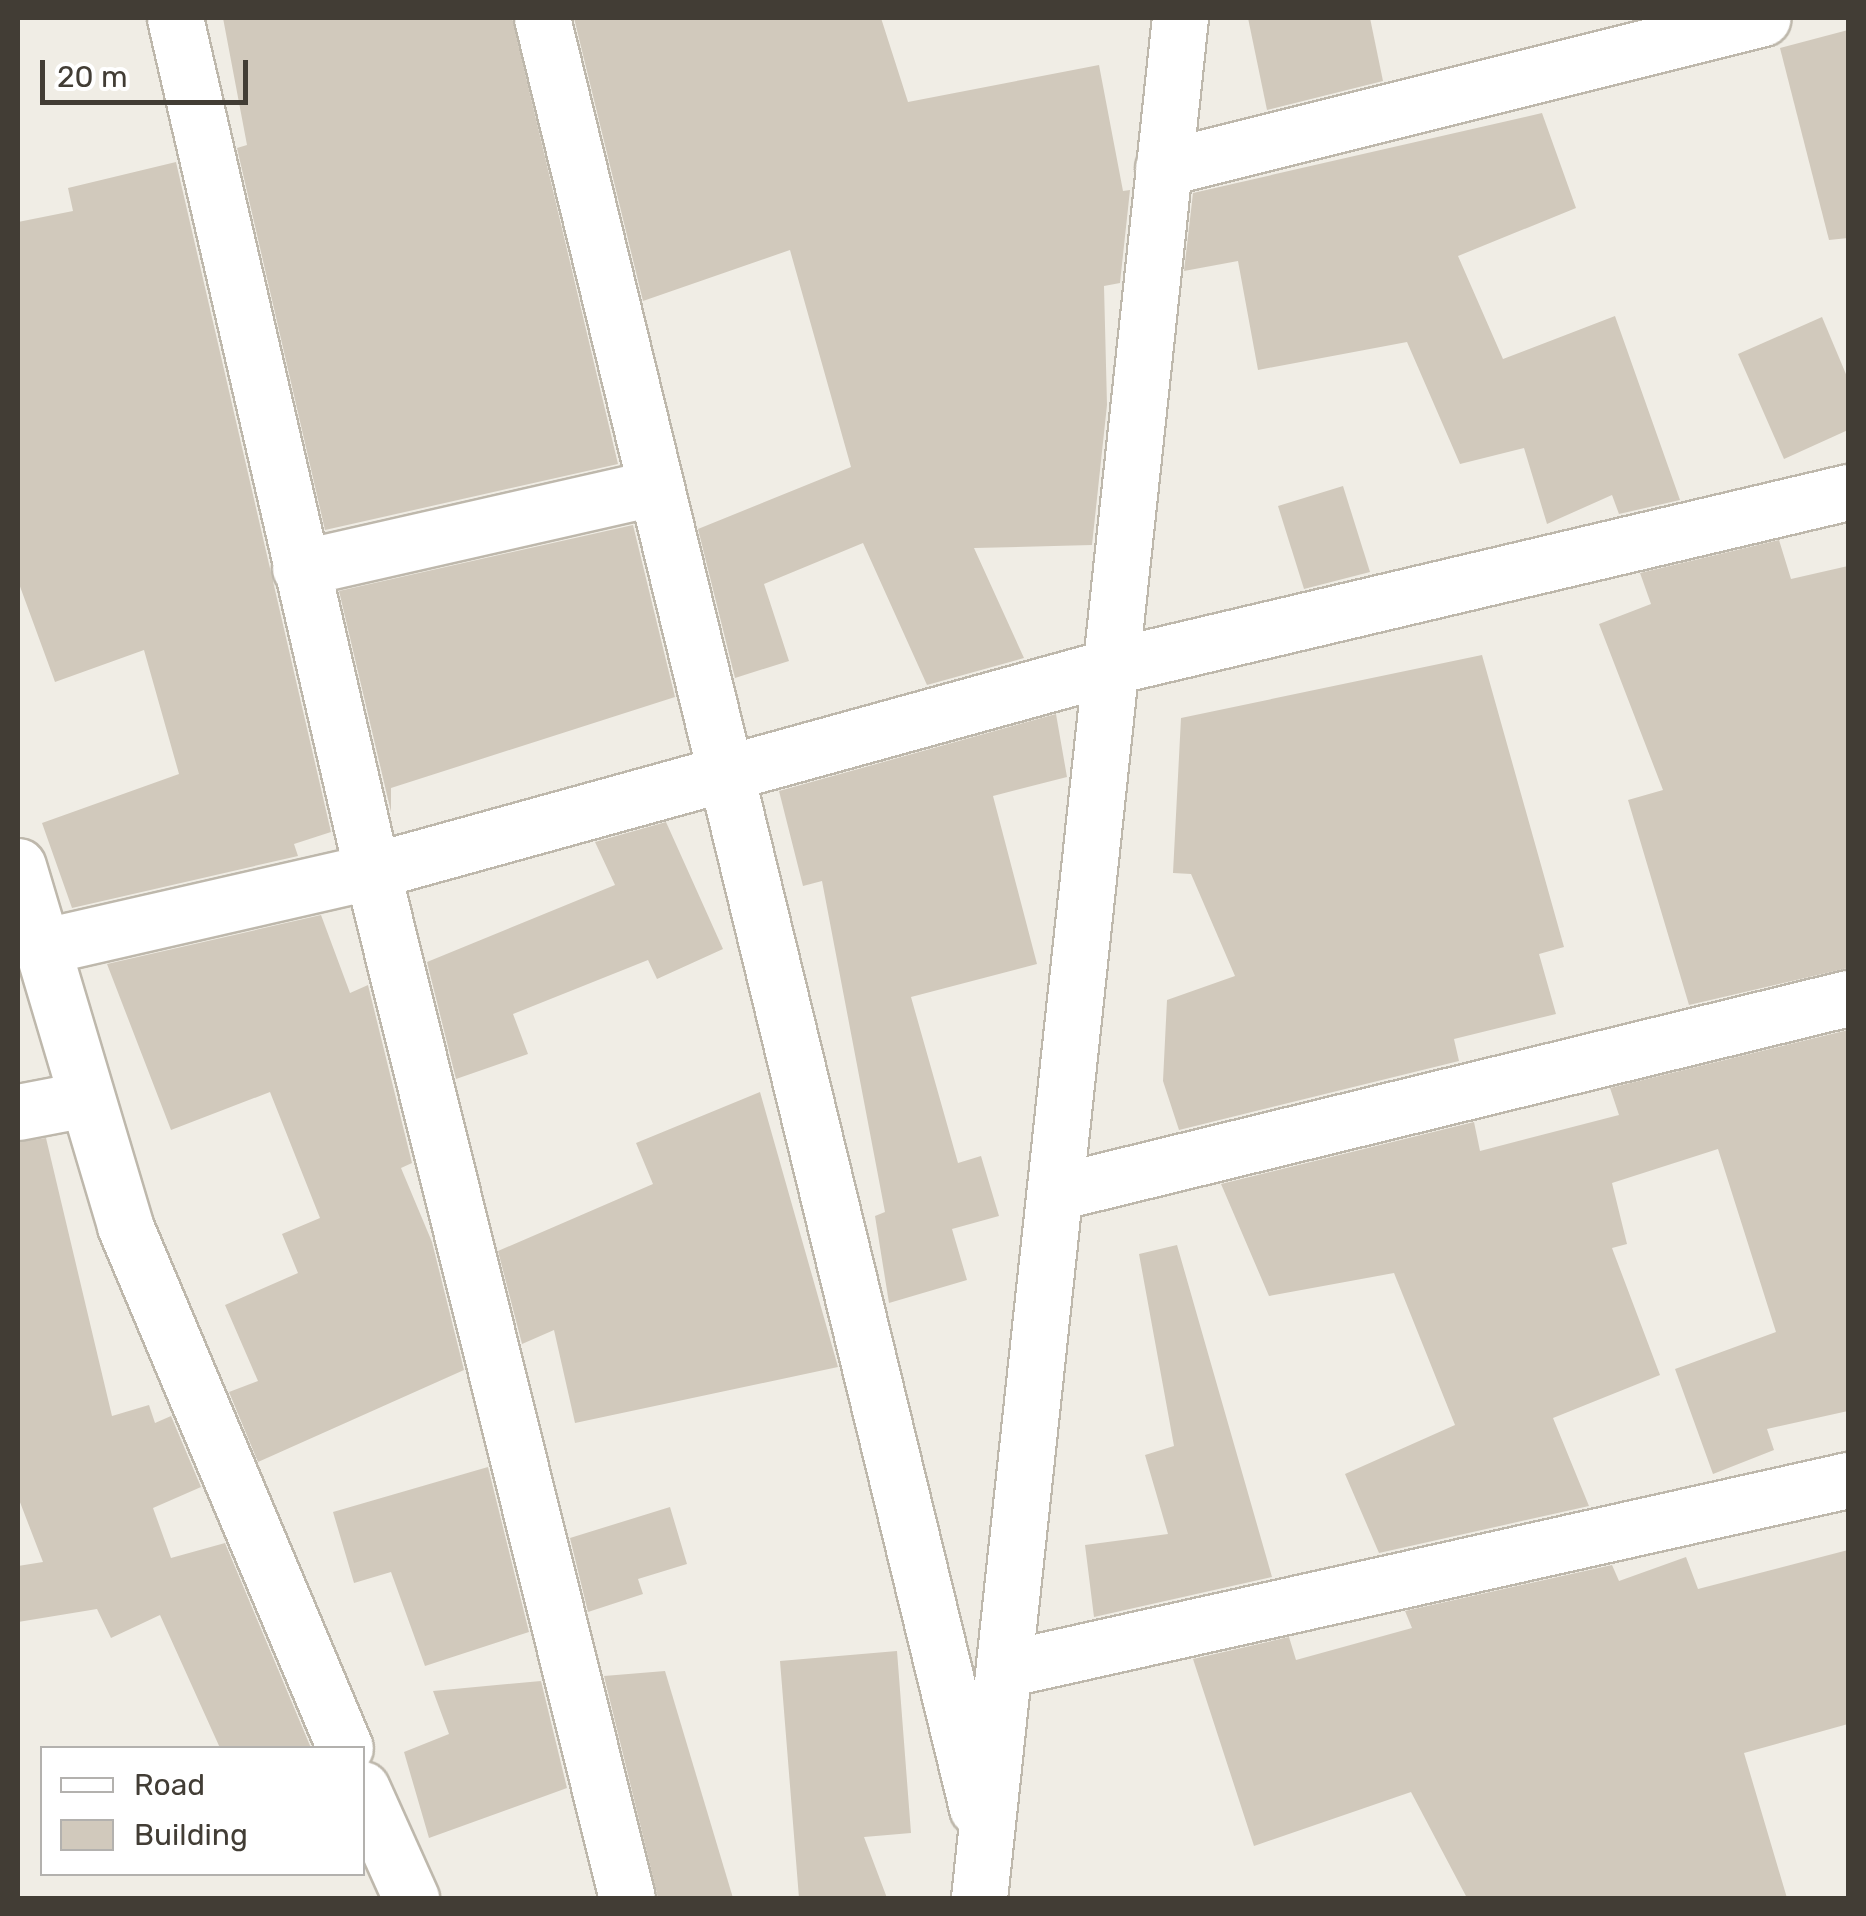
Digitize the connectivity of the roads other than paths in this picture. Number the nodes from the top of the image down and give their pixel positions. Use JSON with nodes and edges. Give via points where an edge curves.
{"nodes":[{"id":1,"x":175,"y":18,"type":"edge"},
{"id":2,"x":542,"y":18,"type":"edge"},
{"id":3,"x":1180,"y":18,"type":"edge"},
{"id":4,"x":1763,"y":18,"type":"edge"},
{"id":5,"x":1163,"y":168,"type":"junction"},
{"id":6,"x":649,"y":489,"type":"junction"},
{"id":7,"x":1848,"y":492,"type":"edge"},
{"id":8,"x":300,"y":568,"type":"junction"},
{"id":9,"x":1114,"y":666,"type":"junction"},
{"id":10,"x":722,"y":768,"type":"junction"},
{"id":11,"x":18,"y":866,"type":"edge"},
{"id":12,"x":372,"y":870,"type":"junction"},
{"id":13,"x":29,"y":937,"type":"edge"},
{"id":14,"x":1848,"y":998,"type":"edge"},
{"id":15,"x":86,"y":1099,"type":"junction"},
{"id":16,"x":18,"y":1112,"type":"edge"},
{"id":17,"x":1057,"y":1192,"type":"junction"},
{"id":18,"x":1848,"y":1480,"type":"edge"},
{"id":19,"x":1005,"y":1669,"type":"junction"},
{"id":20,"x":344,"y":1746,"type":"edge"},
{"id":21,"x":365,"y":1796,"type":"edge"},
{"id":22,"x":986,"y":1845,"type":"junction"},
{"id":23,"x":411,"y":1898,"type":"edge"},
{"id":24,"x":627,"y":1898,"type":"edge"},
{"id":25,"x":979,"y":1898,"type":"edge"}],
"edges":[{"from":1,"to":8,"type":"street"},
{"from":2,"to":6,"type":"street"},
{"from":3,"to":5,"type":"street"},
{"from":4,"to":5,"type":"street"},
{"from":5,"to":9,"type":"street"},
{"from":6,"to":8,"type":"street"},
{"from":6,"to":10,"type":"street"},
{"from":7,"to":9,"type":"street"},
{"from":8,"to":12,"type":"street"},
{"from":9,"to":10,"type":"street"},
{"from":9,"to":17,"type":"street"},
{"from":10,"to":12,"type":"street"},
{"from":10,"to":22,"type":"street"},
{"from":11,"to":13,"type":"street"},
{"from":12,"to":13,"type":"street"},
{"from":12,"to":24,"type":"street"},
{"from":13,"to":15,"type":"street"},
{"from":14,"to":17,"type":"street"},
{"from":15,"to":16,"type":"street"},
{"from":15,"to":20,"type":"street","via":[[125,1226]]},
{"from":17,"to":19,"type":"street"},
{"from":18,"to":19,"type":"street"},
{"from":19,"to":22,"type":"street"},
{"from":21,"to":23,"type":"street"},
{"from":22,"to":25,"type":"street"}]}
